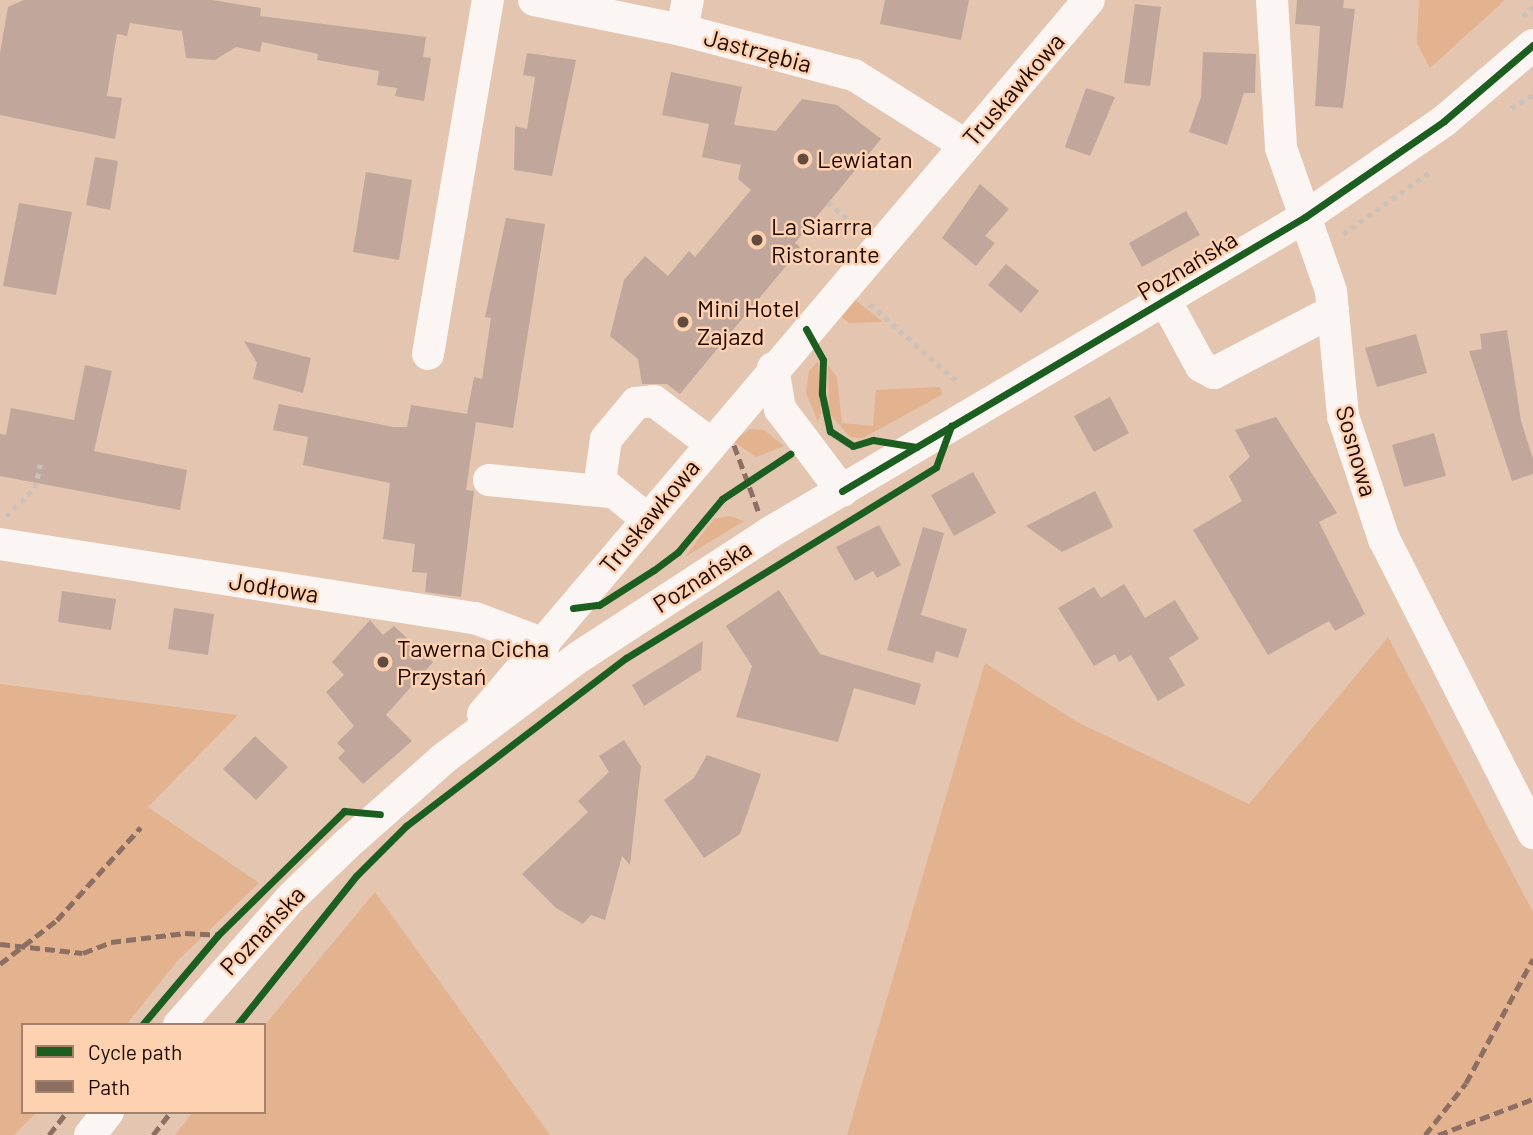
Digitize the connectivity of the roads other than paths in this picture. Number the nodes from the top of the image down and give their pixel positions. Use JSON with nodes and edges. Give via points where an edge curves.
{"nodes":[{"id":1,"x":488,"y":0,"type":"edge"},
{"id":2,"x":534,"y":0,"type":"edge"},
{"id":3,"x":1089,"y":0,"type":"edge"},
{"id":4,"x":1272,"y":0,"type":"edge"},
{"id":5,"x":685,"y":15,"type":"edge"},
{"id":6,"x":1533,"y":45,"type":"edge"},
{"id":7,"x":965,"y":145,"type":"junction"},
{"id":8,"x":1305,"y":217,"type":"junction"},
{"id":9,"x":1165,"y":300,"type":"junction"},
{"id":10,"x":1333,"y":311,"type":"junction"},
{"id":11,"x":428,"y":354,"type":"dead end"},
{"id":12,"x":773,"y":369,"type":"junction"},
{"id":13,"x":710,"y":443,"type":"junction"},
{"id":14,"x":489,"y":480,"type":"dead end"},
{"id":15,"x":842,"y":491,"type":"junction"},
{"id":16,"x":609,"y":492,"type":"junction"},
{"id":17,"x":647,"y":519,"type":"junction"},
{"id":18,"x":0,"y":544,"type":"edge"},
{"id":19,"x":544,"y":644,"type":"junction"},
{"id":20,"x":443,"y":759,"type":"junction"},
{"id":21,"x":1533,"y":833,"type":"edge"},
{"id":22,"x":181,"y":1023,"type":"edge"},
{"id":23,"x":106,"y":1114,"type":"edge"},
{"id":24,"x":90,"y":1135,"type":"edge"}],
"edges":[{"from":1,"to":11,"type":"street"},
{"from":2,"to":5,"type":"street","name":"Jastrzębia"},
{"from":3,"to":7,"type":"street","name":"Truskawkowa"},
{"from":4,"to":8,"type":"street","name":"Sosnowa","via":[[1281,148]]},
{"from":5,"to":7,"type":"street","name":"Jastrzębia","via":[[854,75]]},
{"from":6,"to":8,"type":"street","name":"Poznańska","via":[[1434,128]]},
{"from":7,"to":12,"type":"street","name":"Truskawkowa"},
{"from":8,"to":9,"type":"street","name":"Poznańska"},
{"from":8,"to":10,"type":"street","name":"Sosnowa"},
{"from":9,"to":10,"type":"street","via":[[1201,366],[1214,373]]},
{"from":9,"to":15,"type":"street","name":"Poznańska"},
{"from":10,"to":21,"type":"street","name":"Sosnowa","via":[[1343,416],[1384,539]]},
{"from":12,"to":13,"type":"street","name":"Truskawkowa"},
{"from":12,"to":15,"type":"street","via":[[780,409]]},
{"from":13,"to":16,"type":"street","via":[[669,408],[654,401],[636,403],[606,439],[601,455],[600,481]]},
{"from":13,"to":17,"type":"street","name":"Truskawkowa"},
{"from":14,"to":16,"type":"street"},
{"from":15,"to":20,"type":"street","name":"Poznańska","via":[[633,620]]},
{"from":16,"to":17,"type":"street"},
{"from":17,"to":19,"type":"street","name":"Truskawkowa"},
{"from":18,"to":19,"type":"street","name":"Jodłowa","via":[[475,618]]},
{"from":19,"to":20,"type":"street","name":"Truskawkowa"},
{"from":20,"to":22,"type":"street","name":"Poznańska","via":[[290,899]]},
{"from":23,"to":24,"type":"street"}]}
